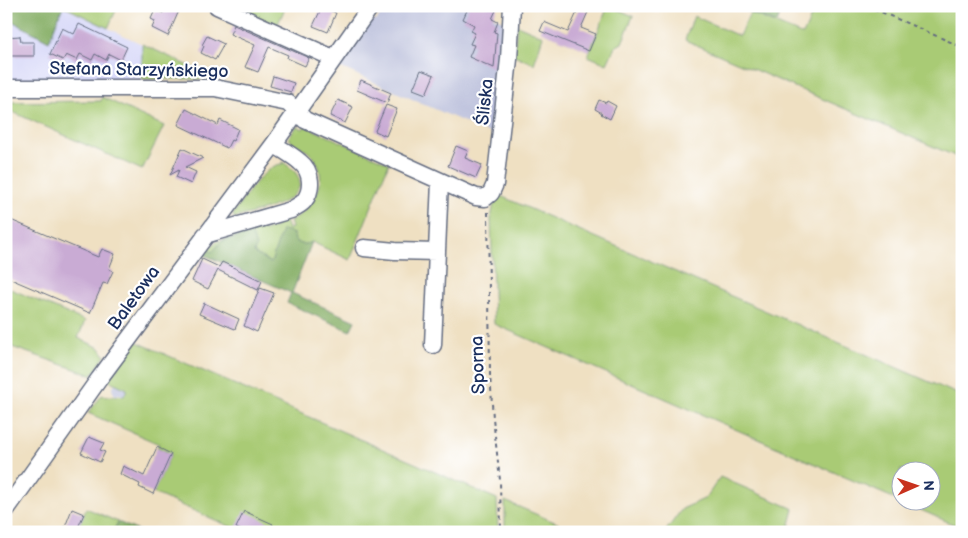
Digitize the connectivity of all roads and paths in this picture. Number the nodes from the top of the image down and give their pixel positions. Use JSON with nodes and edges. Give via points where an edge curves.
{"nodes":[{"id":1,"x":216,"y":6,"type":"edge"},
{"id":2,"x":371,"y":6,"type":"edge"},
{"id":3,"x":512,"y":6,"type":"edge"},
{"id":4,"x":867,"y":6,"type":"edge"},
{"id":5,"x":962,"y":47,"type":"edge"},
{"id":6,"x":333,"y":58,"type":"junction"},
{"id":7,"x":6,"y":88,"type":"edge"},
{"id":8,"x":296,"y":111,"type":"junction"},
{"id":9,"x":274,"y":144,"type":"junction"},
{"id":10,"x":440,"y":180,"type":"junction"},
{"id":11,"x":486,"y":198,"type":"junction"},
{"id":12,"x":205,"y":235,"type":"junction"},
{"id":13,"x":364,"y":248,"type":"dead end"},
{"id":14,"x":437,"y":252,"type":"junction"},
{"id":15,"x":433,"y":345,"type":"dead end"},
{"id":16,"x":6,"y":510,"type":"edge"},
{"id":17,"x":501,"y":532,"type":"edge"}],
"edges":[{"from":1,"to":6,"type":"street"},
{"from":2,"to":6,"type":"street","name":"Baletowa"},
{"from":3,"to":11,"type":"street","name":"Śliska","via":[[495,184]]},
{"from":4,"to":5,"type":"path"},
{"from":6,"to":8,"type":"street","name":"Baletowa"},
{"from":7,"to":8,"type":"street","name":"Stefana Starzyńskiego","via":[[215,88],[278,100],[291,105]]},
{"from":8,"to":9,"type":"street","name":"Baletowa"},
{"from":8,"to":10,"type":"street","name":"Stefana Starzyńskiego","via":[[305,120]]},
{"from":9,"to":12,"type":"street","name":"Baletowa"},
{"from":9,"to":12,"type":"street","via":[[306,168],[310,184],[303,202],[291,210]]},
{"from":10,"to":11,"type":"street","name":"Stefana Starzyńskiego"},
{"from":10,"to":14,"type":"street"},
{"from":11,"to":17,"type":"path","name":"Sporna","via":[[490,374],[500,480]]},
{"from":12,"to":16,"type":"street","name":"Baletowa"},
{"from":13,"to":14,"type":"street"},
{"from":14,"to":15,"type":"street"}]}
